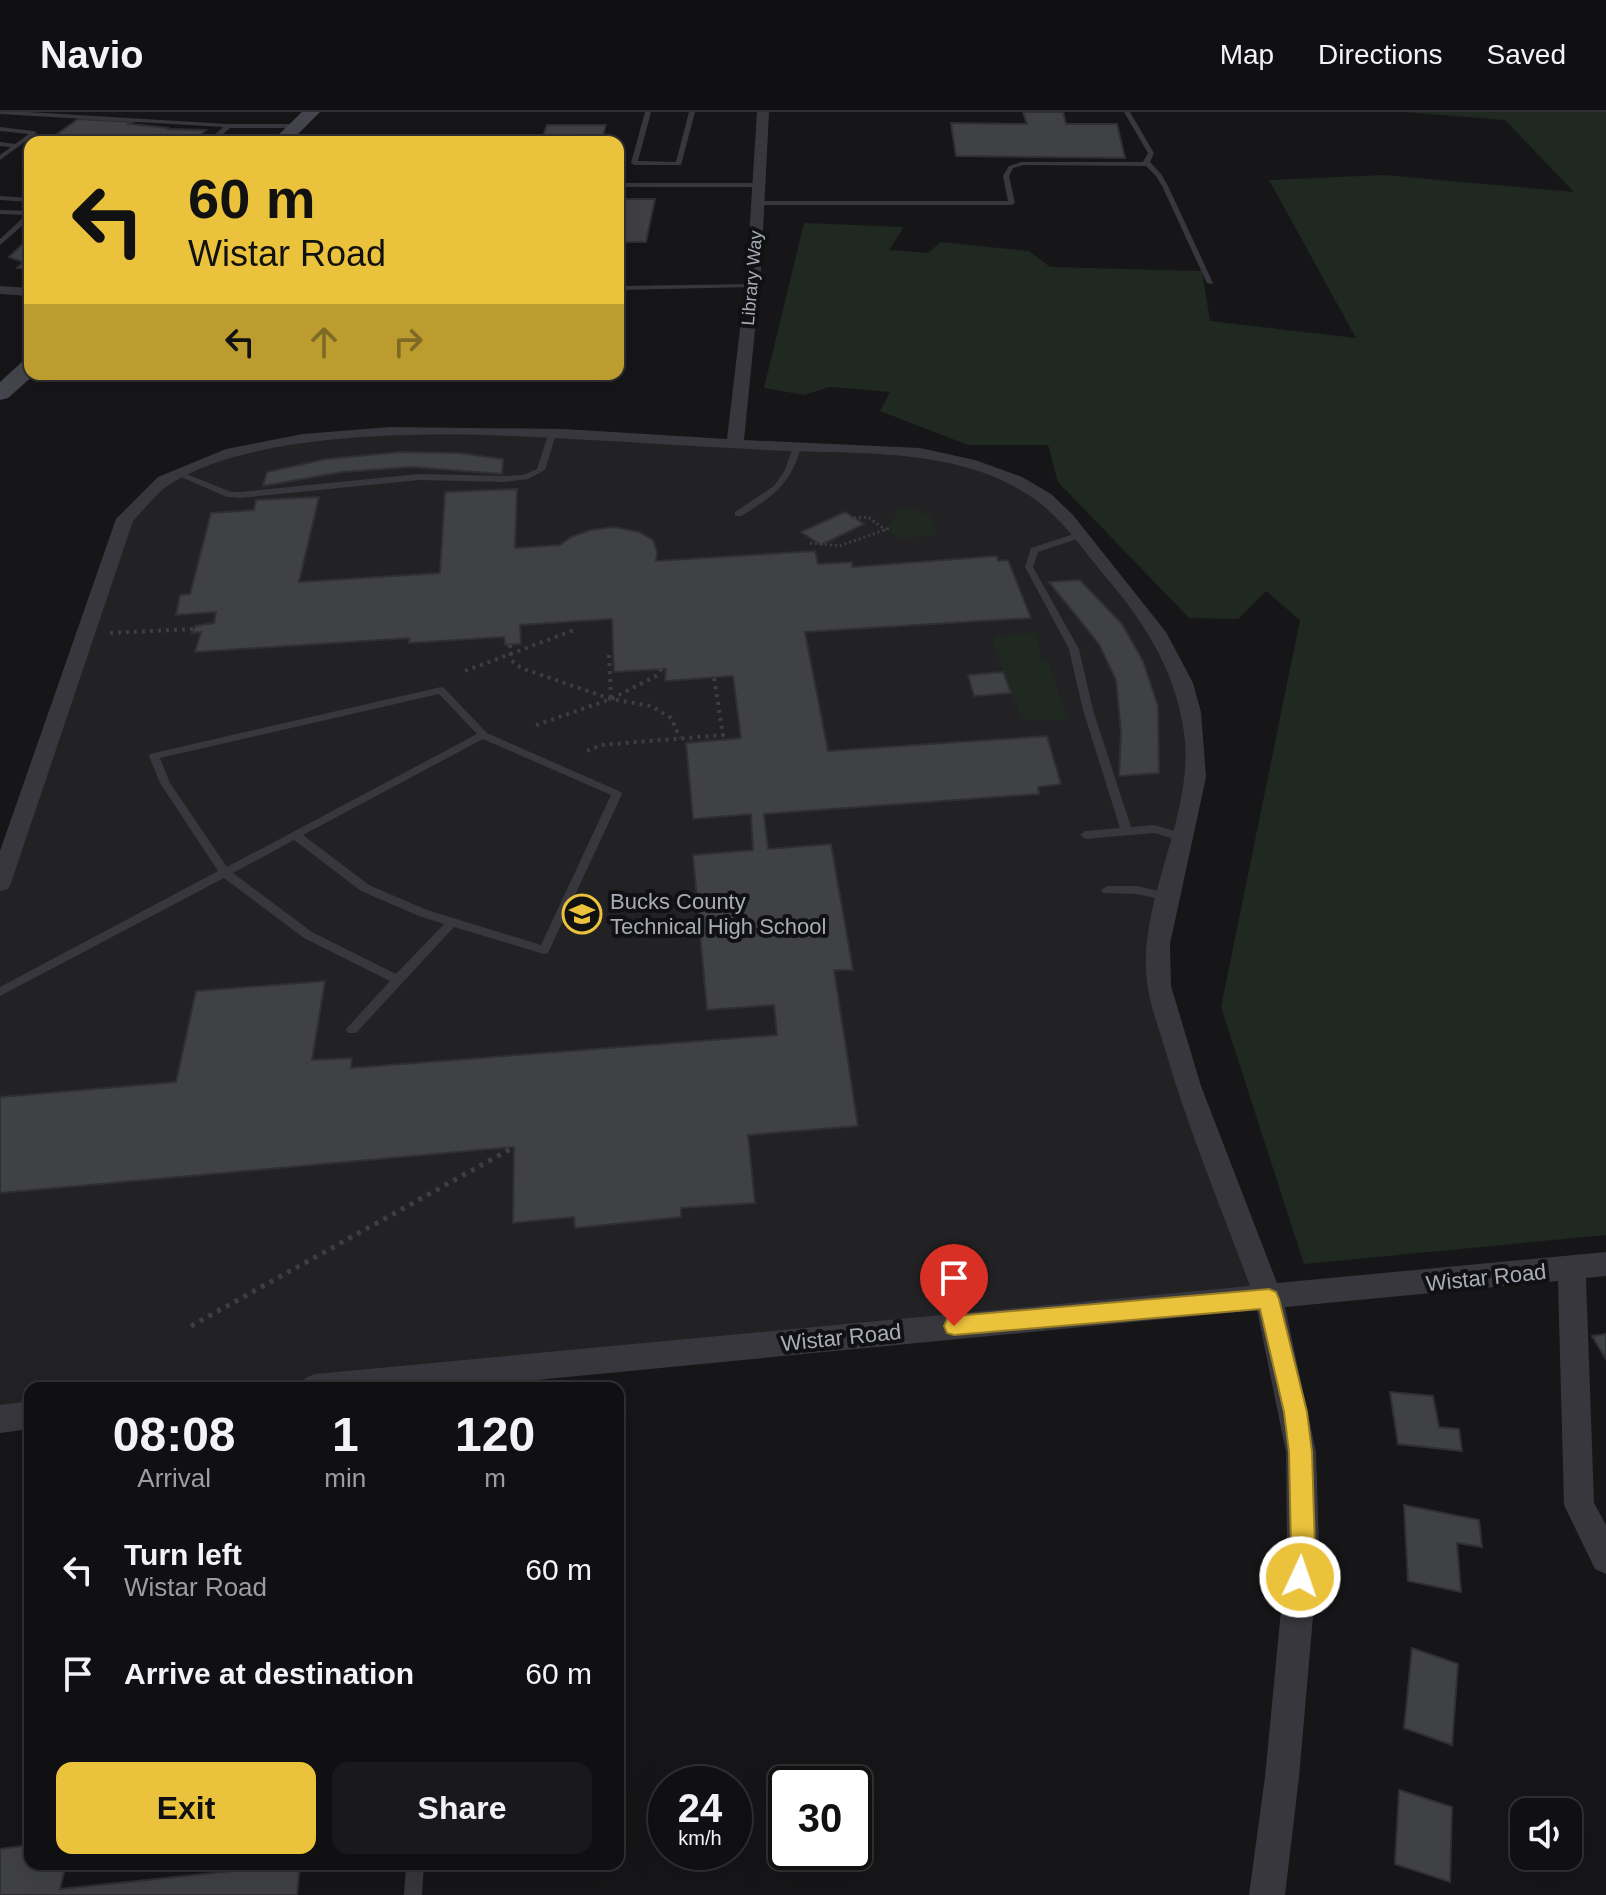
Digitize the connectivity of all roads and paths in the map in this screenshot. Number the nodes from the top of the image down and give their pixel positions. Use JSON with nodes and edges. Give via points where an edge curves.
{"nodes":[{"id":1,"x":0,"y":112,"type":"edge"},
{"id":2,"x":312,"y":112,"type":"edge"},
{"id":3,"x":648,"y":112,"type":"edge"},
{"id":4,"x":692,"y":112,"type":"edge"},
{"id":5,"x":763,"y":112,"type":"edge"},
{"id":6,"x":1127,"y":112,"type":"edge"},
{"id":7,"x":228,"y":126,"type":"junction"},
{"id":8,"x":297,"y":126,"type":"junction"},
{"id":9,"x":0,"y":129,"type":"edge"},
{"id":10,"x":30,"y":136,"type":"edge"},
{"id":11,"x":217,"y":136,"type":"edge"},
{"id":12,"x":286,"y":136,"type":"edge"},
{"id":13,"x":24,"y":140,"type":"edge"},
{"id":14,"x":0,"y":144,"type":"edge"},
{"id":15,"x":16,"y":146,"type":"junction"},
{"id":16,"x":0,"y":158,"type":"edge"},
{"id":17,"x":1146,"y":162,"type":"junction"},
{"id":18,"x":634,"y":163,"type":"junction"},
{"id":19,"x":624,"y":164,"type":"edge"},
{"id":20,"x":679,"y":164,"type":"junction"},
{"id":21,"x":624,"y":185,"type":"edge"},
{"id":22,"x":674,"y":185,"type":"junction"},
{"id":23,"x":759,"y":185,"type":"junction"},
{"id":24,"x":0,"y":198,"type":"edge"},
{"id":25,"x":24,"y":200,"type":"edge"},
{"id":26,"x":758,"y":203,"type":"junction"},
{"id":27,"x":0,"y":212,"type":"edge"},
{"id":28,"x":24,"y":214,"type":"edge"},
{"id":29,"x":24,"y":220,"type":"edge"},
{"id":30,"x":0,"y":243,"type":"edge"},
{"id":31,"x":1210,"y":283,"type":"dead end"},
{"id":32,"x":753,"y":285,"type":"junction"},
{"id":33,"x":624,"y":288,"type":"edge"},
{"id":34,"x":0,"y":290,"type":"edge"},
{"id":35,"x":24,"y":292,"type":"edge"},
{"id":36,"x":0,"y":304,"type":"edge"},
{"id":37,"x":24,"y":305,"type":"edge"},
{"id":38,"x":24,"y":372,"type":"edge"},
{"id":39,"x":0,"y":393,"type":"edge"},
{"id":40,"x":552,"y":434,"type":"junction"},
{"id":41,"x":735,"y":444,"type":"junction"},
{"id":42,"x":797,"y":447,"type":"junction"},
{"id":43,"x":176,"y":473,"type":"junction"},
{"id":44,"x":738,"y":514,"type":"dead end"},
{"id":45,"x":854,"y":518,"type":"dead end"},
{"id":46,"x":1080,"y":535,"type":"junction"},
{"id":47,"x":810,"y":543,"type":"dead end"},
{"id":48,"x":194,"y":629,"type":"dead end"},
{"id":49,"x":577,"y":629,"type":"dead end"},
{"id":50,"x":110,"y":633,"type":"dead end"},
{"id":51,"x":510,"y":645,"type":"dead end"},
{"id":52,"x":510,"y":653,"type":"junction"},
{"id":53,"x":609,"y":655,"type":"dead end"},
{"id":54,"x":661,"y":669,"type":"dead end"},
{"id":55,"x":465,"y":671,"type":"dead end"},
{"id":56,"x":714,"y":678,"type":"dead end"},
{"id":57,"x":611,"y":699,"type":"junction"},
{"id":58,"x":536,"y":725,"type":"dead end"},
{"id":59,"x":483,"y":735,"type":"junction"},
{"id":60,"x":680,"y":738,"type":"junction"},
{"id":61,"x":587,"y":751,"type":"dead end"},
{"id":62,"x":1126,"y":830,"type":"junction"},
{"id":63,"x":295,"y":835,"type":"junction"},
{"id":64,"x":1085,"y":835,"type":"dead end"},
{"id":65,"x":1182,"y":837,"type":"junction"},
{"id":66,"x":225,"y":873,"type":"junction"},
{"id":67,"x":0,"y":883,"type":"edge"},
{"id":68,"x":1107,"y":890,"type":"dead end"},
{"id":69,"x":1168,"y":897,"type":"junction"},
{"id":70,"x":452,"y":922,"type":"junction"},
{"id":71,"x":398,"y":980,"type":"junction"},
{"id":72,"x":0,"y":992,"type":"edge"},
{"id":73,"x":352,"y":1030,"type":"dead end"},
{"id":74,"x":514,"y":1147,"type":"dead end"},
{"id":75,"x":1606,"y":1264,"type":"edge"},
{"id":76,"x":1572,"y":1268,"type":"junction"},
{"id":77,"x":1269,"y":1299,"type":"junction"},
{"id":78,"x":191,"y":1326,"type":"dead end"},
{"id":79,"x":448,"y":1382,"type":"edge"},
{"id":80,"x":24,"y":1416,"type":"edge"},
{"id":81,"x":0,"y":1419,"type":"edge"},
{"id":82,"x":1606,"y":1558,"type":"edge"},
{"id":83,"x":415,"y":1870,"type":"edge"},
{"id":84,"x":413,"y":1895,"type":"edge"},
{"id":85,"x":1267,"y":1895,"type":"edge"}],
"edges":[{"from":1,"to":7,"type":"lane"},
{"from":2,"to":8,"type":"main road"},
{"from":3,"to":18,"type":"lane"},
{"from":4,"to":20,"type":"lane"},
{"from":5,"to":23,"type":"street","name":"Library Way"},
{"from":6,"to":17,"type":"lane","via":[[1151,153]]},
{"from":7,"to":8,"type":"lane"},
{"from":7,"to":11,"type":"lane"},
{"from":8,"to":12,"type":"main road"},
{"from":9,"to":10,"type":"lane","via":[[34,133]]},
{"from":13,"to":15,"type":"lane"},
{"from":14,"to":15,"type":"lane"},
{"from":15,"to":16,"type":"lane"},
{"from":17,"to":26,"type":"lane","via":[[1023,163],[1011,167],[1006,176],[1012,203]]},
{"from":17,"to":31,"type":"lane","via":[[1165,186]]},
{"from":18,"to":19,"type":"lane"},
{"from":18,"to":20,"type":"lane"},
{"from":20,"to":22,"type":"lane"},
{"from":21,"to":22,"type":"lane"},
{"from":22,"to":23,"type":"lane"},
{"from":23,"to":26,"type":"street","name":"Library Way"},
{"from":24,"to":25,"type":"lane"},
{"from":26,"to":32,"type":"street","name":"Library Way"},
{"from":27,"to":28,"type":"lane"},
{"from":29,"to":30,"type":"lane"},
{"from":32,"to":33,"type":"lane"},
{"from":32,"to":41,"type":"street","name":"Library Way"},
{"from":34,"to":35,"type":"street"},
{"from":36,"to":37,"type":"street"},
{"from":38,"to":39,"type":"main road"},
{"from":40,"to":41,"type":"street"},
{"from":40,"to":43,"type":"street","via":[[375,432],[246,449]]},
{"from":40,"to":43,"type":"lane","via":[[541,470],[509,479],[419,477],[230,495]]},
{"from":41,"to":42,"type":"street"},
{"from":42,"to":44,"type":"lane","via":[[778,491]]},
{"from":42,"to":46,"type":"street","via":[[920,453],[993,470],[1045,499]]},
{"from":43,"to":67,"type":"street","via":[[145,493],[125,519]]},
{"from":45,"to":47,"type":"path","via":[[868,517],[888,529],[838,547]]},
{"from":46,"to":62,"type":"lane","via":[[1034,550],[1029,567],[1074,649]]},
{"from":46,"to":65,"type":"street","via":[[1155,625],[1184,679],[1197,751]]},
{"from":48,"to":50,"type":"path"},
{"from":49,"to":52,"type":"path"},
{"from":51,"to":52,"type":"path"},
{"from":52,"to":55,"type":"path"},
{"from":52,"to":57,"type":"path","via":[[513,664],[521,668]]},
{"from":53,"to":57,"type":"path"},
{"from":54,"to":57,"type":"path"},
{"from":56,"to":60,"type":"path","via":[[723,735]]},
{"from":57,"to":58,"type":"path"},
{"from":57,"to":60,"type":"path","via":[[659,710],[671,718]]},
{"from":59,"to":63,"type":"lane"},
{"from":59,"to":66,"type":"lane","via":[[441,690],[154,756],[165,783]]},
{"from":59,"to":70,"type":"lane","via":[[617,794],[544,950]]},
{"from":60,"to":61,"type":"path","via":[[601,745]]},
{"from":62,"to":64,"type":"lane"},
{"from":62,"to":65,"type":"lane","via":[[1154,829]]},
{"from":63,"to":66,"type":"lane"},
{"from":63,"to":70,"type":"lane","via":[[365,888]]},
{"from":65,"to":69,"type":"street"},
{"from":66,"to":71,"type":"lane","via":[[308,935]]},
{"from":66,"to":72,"type":"lane"},
{"from":68,"to":69,"type":"lane"},
{"from":69,"to":77,"type":"street","via":[[1158,944],[1159,986],[1168,1022]]},
{"from":70,"to":71,"type":"lane"},
{"from":71,"to":73,"type":"lane"},
{"from":74,"to":78,"type":"path"},
{"from":75,"to":76,"type":"street","name":"Wistar Road"},
{"from":76,"to":77,"type":"street","name":"Wistar Road"},
{"from":76,"to":82,"type":"street","via":[[1579,1505]]},
{"from":77,"to":79,"type":"street","name":"Wistar Road"},
{"from":77,"to":85,"type":"street","via":[[1301,1452],[1303,1548]]},
{"from":80,"to":81,"type":"street"},
{"from":83,"to":84,"type":"lane"}]}
